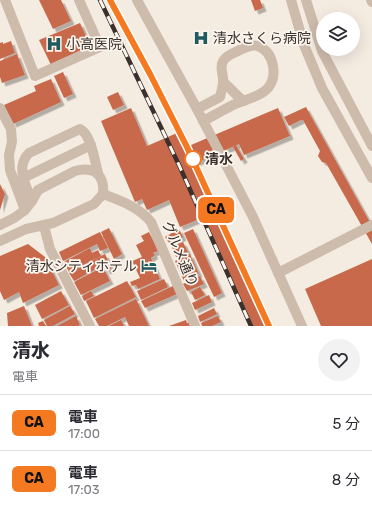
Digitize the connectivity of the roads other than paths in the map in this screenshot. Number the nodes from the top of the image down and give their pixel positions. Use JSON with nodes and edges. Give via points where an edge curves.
{"nodes":[{"id":1,"x":5,"y":0,"type":"edge"},
{"id":2,"x":79,"y":0,"type":"edge"},
{"id":3,"x":138,"y":0,"type":"edge"},
{"id":4,"x":290,"y":0,"type":"edge"},
{"id":5,"x":306,"y":0,"type":"edge"},
{"id":6,"x":224,"y":82,"type":"junction"},
{"id":7,"x":244,"y":101,"type":"junction"},
{"id":8,"x":0,"y":108,"type":"edge"},
{"id":9,"x":197,"y":109,"type":"junction"},
{"id":10,"x":203,"y":121,"type":"junction"},
{"id":11,"x":91,"y":145,"type":"junction"},
{"id":12,"x":372,"y":146,"type":"edge"},
{"id":13,"x":98,"y":173,"type":"junction"},
{"id":14,"x":23,"y":178,"type":"junction"},
{"id":15,"x":372,"y":178,"type":"edge"},
{"id":16,"x":103,"y":194,"type":"junction"},
{"id":17,"x":32,"y":201,"type":"junction"},
{"id":18,"x":25,"y":210,"type":"junction"},
{"id":19,"x":0,"y":225,"type":"edge"},
{"id":20,"x":372,"y":225,"type":"edge"},
{"id":21,"x":44,"y":226,"type":"junction"},
{"id":22,"x":0,"y":241,"type":"edge"},
{"id":23,"x":278,"y":273,"type":"junction"},
{"id":24,"x":90,"y":326,"type":"edge"},
{"id":25,"x":195,"y":326,"type":"edge"},
{"id":26,"x":302,"y":326,"type":"edge"}],
"edges":[{"from":1,"to":2,"type":"street","via":[[35,76],[100,47]]},
{"from":3,"to":9,"type":"street"},
{"from":4,"to":15,"type":"street","via":[[304,45],[322,88]]},
{"from":5,"to":12,"type":"street","via":[[322,51]]},
{"from":6,"to":7,"type":"street"},
{"from":6,"to":7,"type":"street","via":[[221,68],[226,58],[250,46],[257,46],[268,53],[274,67],[272,82],[264,92]]},
{"from":6,"to":9,"type":"street","via":[[220,97]]},
{"from":7,"to":10,"type":"street"},
{"from":8,"to":18,"type":"street","via":[[11,129],[10,170]]},
{"from":9,"to":10,"type":"street"},
{"from":10,"to":23,"type":"street","via":[[253,217]]},
{"from":11,"to":13,"type":"street"},
{"from":11,"to":14,"type":"street"},
{"from":11,"to":14,"type":"street","via":[[80,129],[29,153],[24,158],[22,166]]},
{"from":13,"to":16,"type":"street"},
{"from":13,"to":17,"type":"street","via":[[88,170],[75,172],[38,190]]},
{"from":14,"to":17,"type":"street"},
{"from":16,"to":21,"type":"street","via":[[94,204]]},
{"from":16,"to":25,"type":"street","name":"グルメ通り","via":[[133,206],[151,222]]},
{"from":17,"to":18,"type":"street"},
{"from":18,"to":19,"type":"street"},
{"from":20,"to":23,"type":"street"},
{"from":21,"to":22,"type":"street","via":[[26,229]]},
{"from":21,"to":24,"type":"street","via":[[50,249]]},
{"from":23,"to":26,"type":"street"}]}
